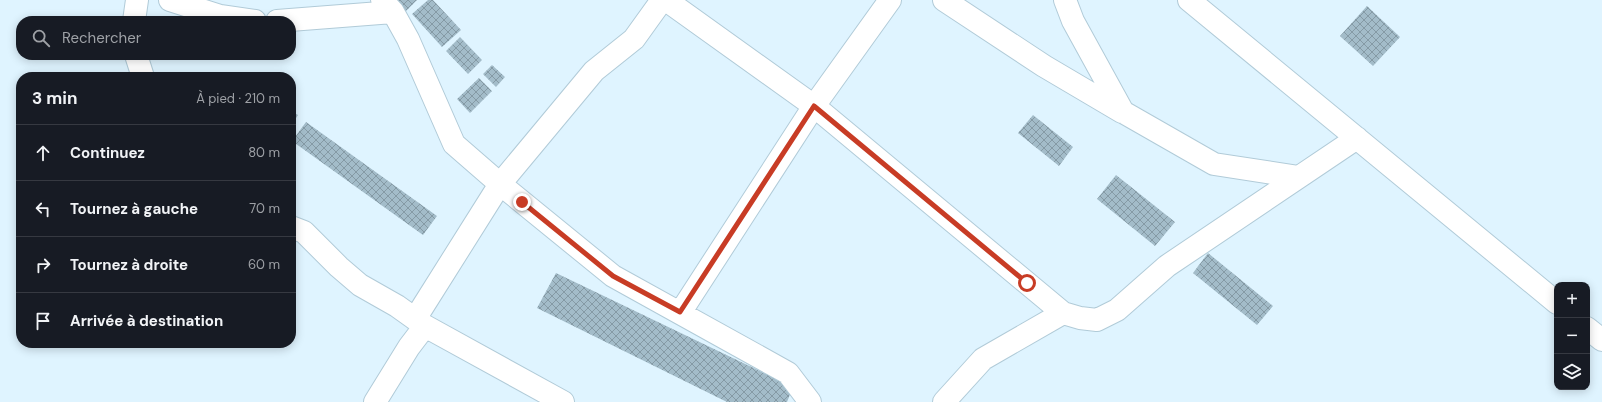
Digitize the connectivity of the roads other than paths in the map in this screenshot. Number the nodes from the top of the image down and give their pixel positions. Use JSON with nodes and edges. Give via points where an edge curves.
{"nodes":[{"id":1,"x":137,"y":0,"type":"edge"},
{"id":2,"x":170,"y":0,"type":"edge"},
{"id":3,"x":662,"y":0,"type":"edge"},
{"id":4,"x":666,"y":0,"type":"edge"},
{"id":5,"x":890,"y":0,"type":"edge"},
{"id":6,"x":944,"y":0,"type":"edge"},
{"id":7,"x":1065,"y":0,"type":"edge"},
{"id":8,"x":1189,"y":0,"type":"edge"},
{"id":9,"x":388,"y":6,"type":"edge"},
{"id":10,"x":135,"y":16,"type":"edge"},
{"id":11,"x":220,"y":16,"type":"edge"},
{"id":12,"x":296,"y":18,"type":"edge"},
{"id":13,"x":138,"y":60,"type":"edge"},
{"id":14,"x":141,"y":72,"type":"edge"},
{"id":15,"x":814,"y":106,"type":"junction"},
{"id":16,"x":1123,"y":112,"type":"junction"},
{"id":17,"x":1357,"y":138,"type":"junction"},
{"id":18,"x":1299,"y":177,"type":"junction"},
{"id":19,"x":500,"y":184,"type":"junction"},
{"id":20,"x":296,"y":229,"type":"edge"},
{"id":21,"x":1554,"y":301,"type":"edge"},
{"id":22,"x":680,"y":312,"type":"junction"},
{"id":23,"x":1063,"y":313,"type":"junction"},
{"id":24,"x":420,"y":323,"type":"junction"},
{"id":25,"x":1590,"y":330,"type":"edge"},
{"id":26,"x":1602,"y":340,"type":"edge"},
{"id":27,"x":375,"y":402,"type":"edge"},
{"id":28,"x":563,"y":402,"type":"edge"},
{"id":29,"x":810,"y":402,"type":"edge"},
{"id":30,"x":944,"y":402,"type":"edge"}],
"edges":[{"from":1,"to":10,"type":"street"},
{"from":2,"to":11,"type":"street"},
{"from":3,"to":19,"type":"street","via":[[634,39],[594,71]]},
{"from":4,"to":15,"type":"street"},
{"from":5,"to":15,"type":"street"},
{"from":6,"to":16,"type":"street","via":[[1044,66]]},
{"from":7,"to":16,"type":"street"},
{"from":8,"to":17,"type":"street"},
{"from":9,"to":12,"type":"street"},
{"from":9,"to":19,"type":"street","via":[[408,38],[454,144]]},
{"from":13,"to":14,"type":"street"},
{"from":15,"to":22,"type":"street"},
{"from":15,"to":23,"type":"street"},
{"from":16,"to":18,"type":"street","via":[[1214,164]]},
{"from":17,"to":18,"type":"street"},
{"from":17,"to":21,"type":"street"},
{"from":18,"to":23,"type":"street","via":[[1167,266],[1117,310],[1097,320]]},
{"from":19,"to":22,"type":"street","via":[[613,276]]},
{"from":19,"to":24,"type":"street"},
{"from":20,"to":24,"type":"street","via":[[304,232],[360,285]]},
{"from":22,"to":29,"type":"street","via":[[788,373]]},
{"from":23,"to":30,"type":"street","via":[[983,360]]},
{"from":24,"to":27,"type":"street","via":[[409,347]]},
{"from":24,"to":28,"type":"street"},
{"from":25,"to":26,"type":"street"}]}
